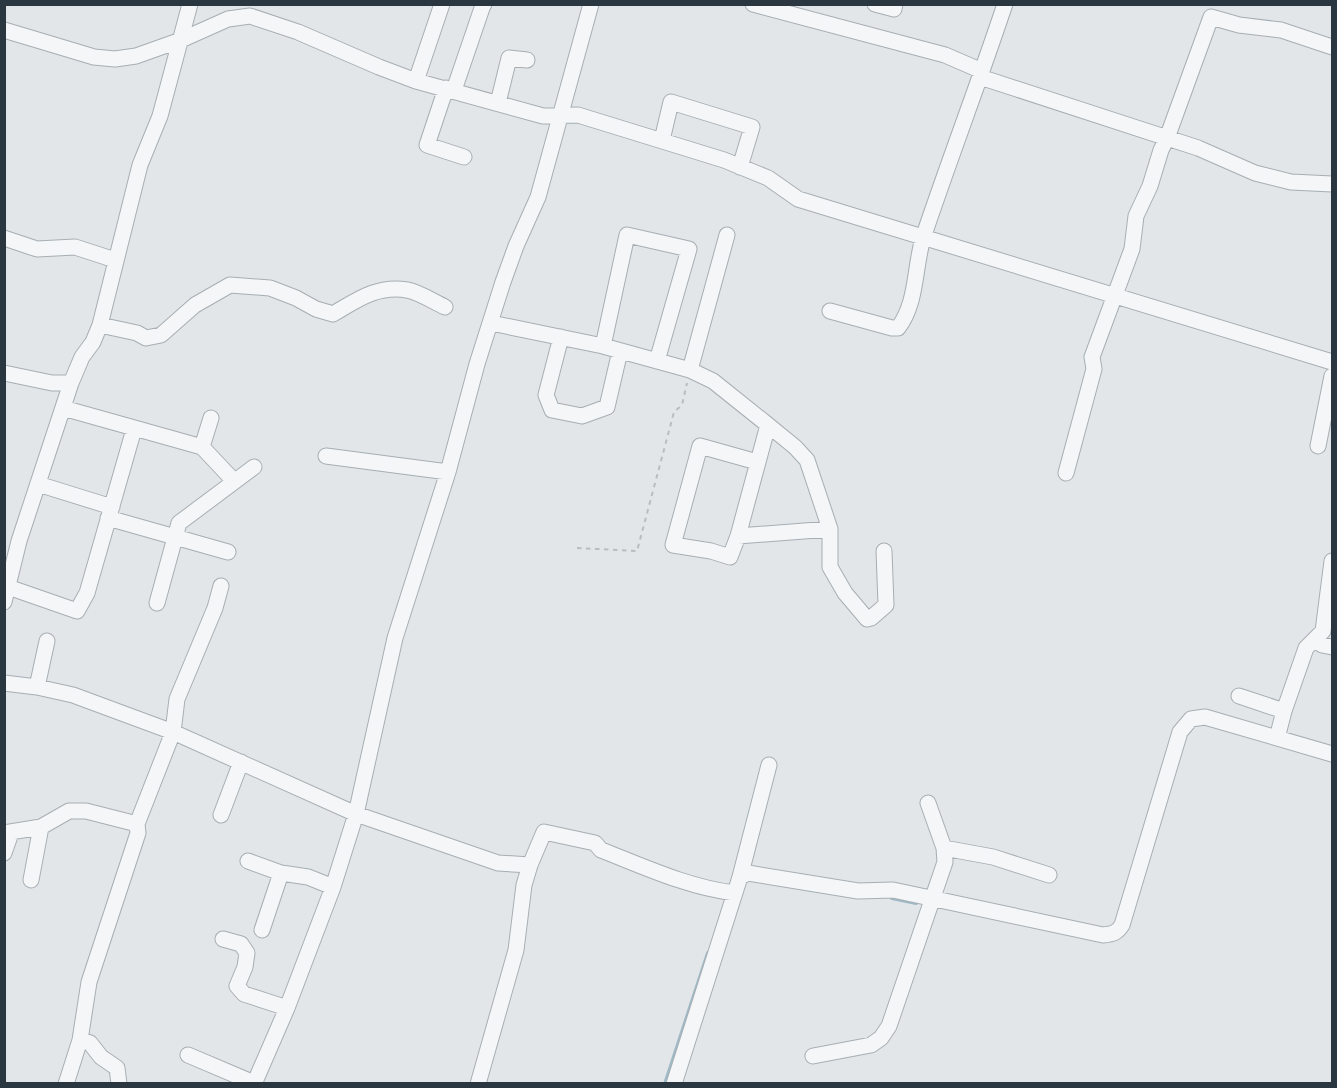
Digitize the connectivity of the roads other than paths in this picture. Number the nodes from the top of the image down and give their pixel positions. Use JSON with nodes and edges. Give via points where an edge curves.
{"nodes":[{"id":1,"x":442,"y":4,"type":"edge"},
{"id":2,"x":484,"y":4,"type":"edge"},
{"id":3,"x":591,"y":4,"type":"edge"},
{"id":4,"x":753,"y":4,"type":"edge"},
{"id":5,"x":875,"y":4,"type":"edge"},
{"id":6,"x":895,"y":4,"type":"edge"},
{"id":7,"x":1005,"y":4,"type":"edge"},
{"id":8,"x":185,"y":6,"type":"edge"},
{"id":9,"x":800,"y":10,"type":"edge"},
{"id":10,"x":4,"y":30,"type":"edge"},
{"id":11,"x":181,"y":40,"type":"junction"},
{"id":12,"x":1332,"y":47,"type":"edge"},
{"id":13,"x":527,"y":60,"type":"dead end"},
{"id":14,"x":981,"y":74,"type":"junction"},
{"id":15,"x":416,"y":81,"type":"junction"},
{"id":16,"x":450,"y":89,"type":"junction"},
{"id":17,"x":498,"y":103,"type":"junction"},
{"id":18,"x":561,"y":115,"type":"junction"},
{"id":19,"x":1167,"y":138,"type":"junction"},
{"id":20,"x":662,"y":140,"type":"junction"},
{"id":21,"x":464,"y":157,"type":"dead end"},
{"id":22,"x":740,"y":167,"type":"junction"},
{"id":23,"x":1332,"y":184,"type":"edge"},
{"id":24,"x":727,"y":235,"type":"dead end"},
{"id":25,"x":4,"y":238,"type":"edge"},
{"id":26,"x":922,"y":238,"type":"junction"},
{"id":27,"x":115,"y":260,"type":"junction"},
{"id":28,"x":1114,"y":294,"type":"junction"},
{"id":29,"x":445,"y":307,"type":"dead end"},
{"id":30,"x":830,"y":311,"type":"dead end"},
{"id":31,"x":491,"y":323,"type":"junction"},
{"id":32,"x":100,"y":325,"type":"junction"},
{"id":33,"x":561,"y":337,"type":"junction"},
{"id":34,"x":603,"y":346,"type":"junction"},
{"id":35,"x":620,"y":351,"type":"junction"},
{"id":36,"x":657,"y":361,"type":"junction"},
{"id":37,"x":1332,"y":363,"type":"edge"},
{"id":38,"x":690,"y":370,"type":"junction"},
{"id":39,"x":4,"y":373,"type":"edge"},
{"id":40,"x":71,"y":383,"type":"junction"},
{"id":41,"x":63,"y":408,"type":"junction"},
{"id":42,"x":211,"y":418,"type":"dead end"},
{"id":43,"x":768,"y":424,"type":"junction"},
{"id":44,"x":134,"y":429,"type":"junction"},
{"id":45,"x":1318,"y":446,"type":"dead end"},
{"id":46,"x":202,"y":447,"type":"junction"},
{"id":47,"x":326,"y":456,"type":"dead end"},
{"id":48,"x":757,"y":462,"type":"junction"},
{"id":49,"x":254,"y":467,"type":"dead end"},
{"id":50,"x":448,"y":472,"type":"junction"},
{"id":51,"x":1066,"y":473,"type":"dead end"},
{"id":52,"x":234,"y":481,"type":"junction"},
{"id":53,"x":38,"y":484,"type":"junction"},
{"id":54,"x":110,"y":513,"type":"junction"},
{"id":55,"x":830,"y":529,"type":"junction"},
{"id":56,"x":738,"y":536,"type":"junction"},
{"id":57,"x":174,"y":537,"type":"junction"},
{"id":58,"x":884,"y":551,"type":"dead end"},
{"id":59,"x":228,"y":552,"type":"dead end"},
{"id":60,"x":1332,"y":561,"type":"edge"},
{"id":61,"x":221,"y":586,"type":"dead end"},
{"id":62,"x":6,"y":595,"type":"edge"},
{"id":63,"x":157,"y":603,"type":"dead end"},
{"id":64,"x":1316,"y":639,"type":"junction"},
{"id":65,"x":47,"y":641,"type":"dead end"},
{"id":66,"x":1332,"y":647,"type":"edge"},
{"id":67,"x":4,"y":683,"type":"edge"},
{"id":68,"x":37,"y":687,"type":"junction"},
{"id":69,"x":1239,"y":696,"type":"dead end"},
{"id":70,"x":1284,"y":711,"type":"junction"},
{"id":71,"x":173,"y":732,"type":"junction"},
{"id":72,"x":1277,"y":738,"type":"junction"},
{"id":73,"x":1332,"y":754,"type":"edge"},
{"id":74,"x":241,"y":762,"type":"junction"},
{"id":75,"x":769,"y":765,"type":"dead end"},
{"id":76,"x":928,"y":803,"type":"dead end"},
{"id":77,"x":356,"y":814,"type":"junction"},
{"id":78,"x":221,"y":815,"type":"dead end"},
{"id":79,"x":137,"y":824,"type":"junction"},
{"id":80,"x":41,"y":827,"type":"junction"},
{"id":81,"x":8,"y":833,"type":"edge"},
{"id":82,"x":944,"y":848,"type":"junction"},
{"id":83,"x":4,"y":853,"type":"edge"},
{"id":84,"x":248,"y":861,"type":"dead end"},
{"id":85,"x":530,"y":865,"type":"junction"},
{"id":86,"x":281,"y":873,"type":"junction"},
{"id":87,"x":1049,"y":875,"type":"dead end"},
{"id":88,"x":740,"y":877,"type":"junction"},
{"id":89,"x":31,"y":880,"type":"dead end"},
{"id":90,"x":333,"y":886,"type":"junction"},
{"id":91,"x":734,"y":893,"type":"junction"},
{"id":92,"x":933,"y":898,"type":"junction"},
{"id":93,"x":262,"y":930,"type":"dead end"},
{"id":94,"x":223,"y":939,"type":"dead end"},
{"id":95,"x":287,"y":1008,"type":"junction"},
{"id":96,"x":80,"y":1040,"type":"junction"},
{"id":97,"x":188,"y":1055,"type":"dead end"},
{"id":98,"x":813,"y":1056,"type":"dead end"},
{"id":99,"x":66,"y":1083,"type":"edge"},
{"id":100,"x":119,"y":1083,"type":"edge"},
{"id":101,"x":254,"y":1083,"type":"edge"},
{"id":102,"x":478,"y":1083,"type":"edge"},
{"id":103,"x":674,"y":1083,"type":"edge"}],
"edges":[{"from":1,"to":15,"type":"street"},
{"from":2,"to":16,"type":"street"},
{"from":3,"to":18,"type":"street"},
{"from":4,"to":9,"type":"street"},
{"from":5,"to":6,"type":"street","via":[[894,9]]},
{"from":7,"to":14,"type":"street"},
{"from":8,"to":11,"type":"street"},
{"from":9,"to":14,"type":"street","via":[[945,55]]},
{"from":10,"to":11,"type":"street","via":[[94,57],[115,59]]},
{"from":11,"to":15,"type":"street","via":[[228,20],[250,16]]},
{"from":11,"to":27,"type":"street","via":[[160,117],[140,165]]},
{"from":12,"to":19,"type":"street","via":[[1281,30],[1211,17]]},
{"from":13,"to":17,"type":"street","via":[[509,58]]},
{"from":14,"to":19,"type":"street"},
{"from":14,"to":26,"type":"street"},
{"from":15,"to":16,"type":"street"},
{"from":16,"to":17,"type":"street"},
{"from":16,"to":21,"type":"street","via":[[427,145]]},
{"from":17,"to":18,"type":"street","via":[[543,116]]},
{"from":18,"to":20,"type":"street","via":[[578,115]]},
{"from":18,"to":31,"type":"street","via":[[538,197],[516,246]]},
{"from":19,"to":23,"type":"street","via":[[1255,173],[1291,182]]},
{"from":19,"to":28,"type":"street","via":[[1136,216],[1132,249]]},
{"from":20,"to":22,"type":"street"},
{"from":20,"to":22,"type":"street","via":[[671,102],[752,127]]},
{"from":22,"to":26,"type":"street","via":[[768,178],[798,199]]},
{"from":24,"to":38,"type":"street"},
{"from":25,"to":27,"type":"street","via":[[37,249],[75,247]]},
{"from":26,"to":28,"type":"street"},
{"from":26,"to":30,"type":"street","via":[[913,290],[905,319],[898,328]]},
{"from":27,"to":32,"type":"street"},
{"from":28,"to":37,"type":"street"},
{"from":28,"to":51,"type":"street","via":[[1092,357],[1094,369]]},
{"from":29,"to":32,"type":"street","via":[[407,290],[382,291],[367,293],[333,314],[270,288],[230,285],[195,305],[160,335],[146,338]]},
{"from":31,"to":33,"type":"street"},
{"from":31,"to":50,"type":"street"},
{"from":32,"to":40,"type":"street"},
{"from":33,"to":34,"type":"street"},
{"from":33,"to":35,"type":"street","via":[[546,395],[552,410],[582,416],[607,407]]},
{"from":34,"to":35,"type":"street"},
{"from":34,"to":36,"type":"street","via":[[627,235],[689,249]]},
{"from":35,"to":36,"type":"street"},
{"from":36,"to":38,"type":"street"},
{"from":37,"to":45,"type":"street"},
{"from":38,"to":43,"type":"street","via":[[713,381]]},
{"from":39,"to":40,"type":"street"},
{"from":40,"to":41,"type":"street"},
{"from":41,"to":44,"type":"street"},
{"from":41,"to":53,"type":"street"},
{"from":42,"to":46,"type":"street"},
{"from":43,"to":48,"type":"street"},
{"from":43,"to":55,"type":"street","via":[[807,460]]},
{"from":44,"to":46,"type":"street"},
{"from":44,"to":54,"type":"street"},
{"from":46,"to":52,"type":"street"},
{"from":47,"to":50,"type":"street"},
{"from":48,"to":56,"type":"street"},
{"from":48,"to":56,"type":"street","via":[[700,446],[674,545],[730,557]]},
{"from":49,"to":52,"type":"street"},
{"from":50,"to":77,"type":"street","via":[[395,638]]},
{"from":52,"to":57,"type":"street","via":[[179,523]]},
{"from":53,"to":54,"type":"street"},
{"from":53,"to":62,"type":"street"},
{"from":54,"to":57,"type":"street"},
{"from":54,"to":62,"type":"street","via":[[87,593],[77,611]]},
{"from":55,"to":56,"type":"street"},
{"from":55,"to":58,"type":"street","via":[[830,567],[867,619],[886,605]]},
{"from":57,"to":59,"type":"street"},
{"from":57,"to":63,"type":"street"},
{"from":60,"to":64,"type":"street","via":[[1326,622]]},
{"from":61,"to":71,"type":"street","via":[[177,699]]},
{"from":64,"to":66,"type":"street"},
{"from":64,"to":70,"type":"street","via":[[1306,648]]},
{"from":65,"to":68,"type":"street"},
{"from":67,"to":68,"type":"street"},
{"from":68,"to":71,"type":"street","via":[[73,695]]},
{"from":69,"to":70,"type":"street"},
{"from":70,"to":72,"type":"street"},
{"from":71,"to":74,"type":"street"},
{"from":71,"to":79,"type":"street"},
{"from":72,"to":73,"type":"street"},
{"from":72,"to":92,"type":"street","via":[[1205,717],[1186,724],[1180,732],[1122,925],[1112,934]]},
{"from":74,"to":77,"type":"street"},
{"from":74,"to":78,"type":"street"},
{"from":75,"to":88,"type":"street"},
{"from":76,"to":82,"type":"street"},
{"from":77,"to":85,"type":"street","via":[[498,863]]},
{"from":77,"to":90,"type":"street"},
{"from":79,"to":80,"type":"street","via":[[86,811],[69,812]]},
{"from":79,"to":96,"type":"street","via":[[138,833],[89,982]]},
{"from":80,"to":81,"type":"street"},
{"from":80,"to":89,"type":"street"},
{"from":81,"to":83,"type":"street"},
{"from":82,"to":87,"type":"street","via":[[993,857]]},
{"from":82,"to":92,"type":"street","via":[[945,862]]},
{"from":84,"to":86,"type":"street"},
{"from":85,"to":91,"type":"street","via":[[544,832],[595,843],[601,849],[677,879]]},
{"from":85,"to":102,"type":"street","via":[[516,950]]},
{"from":86,"to":90,"type":"street"},
{"from":86,"to":93,"type":"street"},
{"from":88,"to":91,"type":"street"},
{"from":88,"to":92,"type":"street","via":[[748,873],[858,891],[893,890]]},
{"from":90,"to":95,"type":"street"},
{"from":91,"to":103,"type":"street"},
{"from":92,"to":98,"type":"street","via":[[889,1026],[881,1038],[871,1045]]},
{"from":94,"to":95,"type":"street","via":[[241,944],[247,953],[237,986],[244,994]]},
{"from":95,"to":101,"type":"street"},
{"from":96,"to":99,"type":"street"},
{"from":96,"to":100,"type":"street","via":[[90,1042],[101,1057],[117,1068]]},
{"from":97,"to":101,"type":"street"}]}
